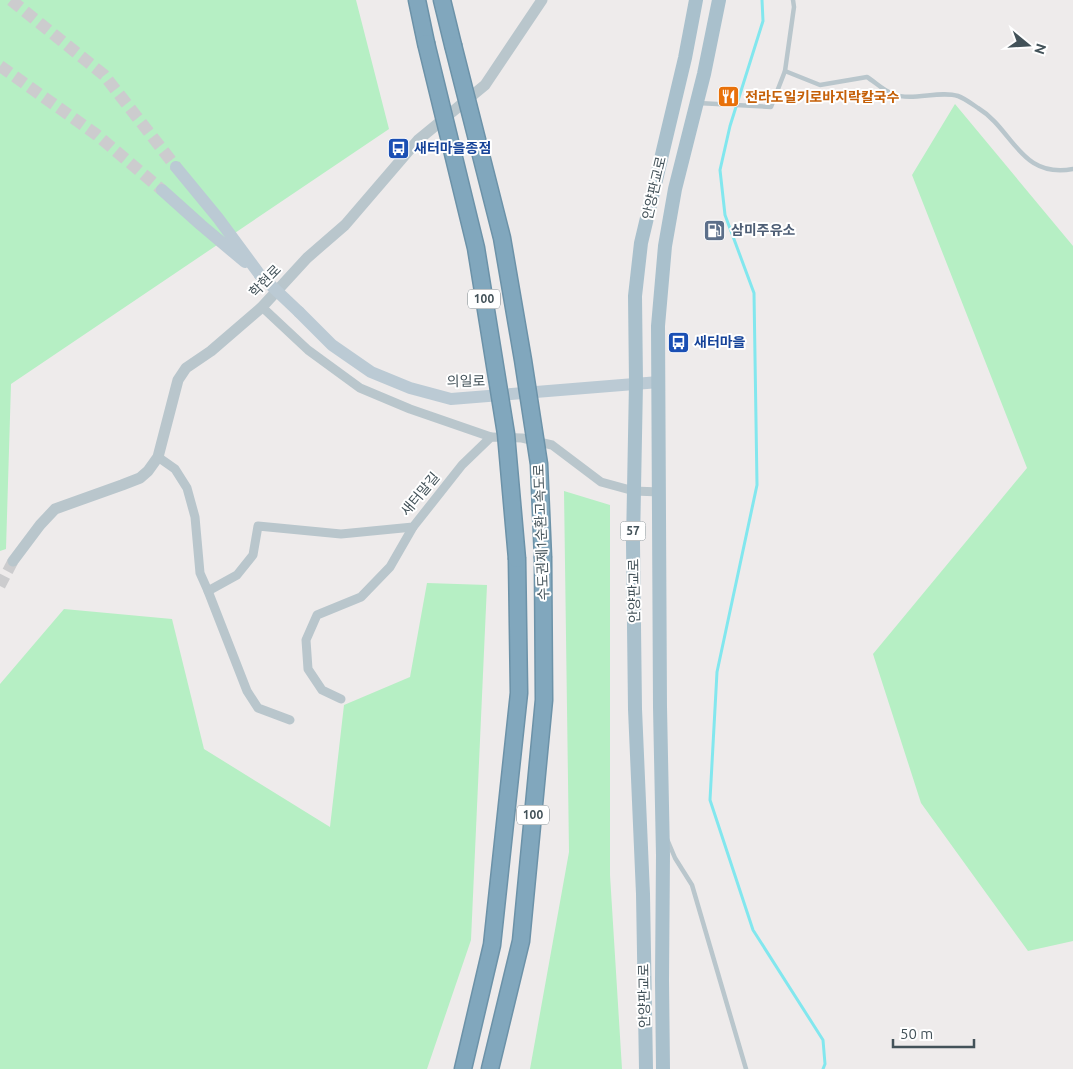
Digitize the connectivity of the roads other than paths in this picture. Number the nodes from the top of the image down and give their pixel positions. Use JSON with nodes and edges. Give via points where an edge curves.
{"nodes":[{"id":1,"x":416,"y":0,"type":"edge"},
{"id":2,"x":442,"y":0,"type":"edge"},
{"id":3,"x":542,"y":0,"type":"edge"},
{"id":4,"x":696,"y":0,"type":"edge"},
{"id":5,"x":719,"y":0,"type":"edge"},
{"id":6,"x":792,"y":0,"type":"edge"},
{"id":7,"x":785,"y":71,"type":"junction"},
{"id":8,"x":697,"y":103,"type":"junction"},
{"id":9,"x":176,"y":167,"type":"tunnel mouth"},
{"id":10,"x":1073,"y":169,"type":"edge"},
{"id":11,"x":162,"y":190,"type":"tunnel mouth"},
{"id":12,"x":260,"y":275,"type":"junction"},
{"id":13,"x":262,"y":307,"type":"junction"},
{"id":14,"x":659,"y":382,"type":"junction"},
{"id":15,"x":636,"y":383,"type":"junction"},
{"id":16,"x":491,"y":437,"type":"junction"},
{"id":17,"x":158,"y":457,"type":"junction"},
{"id":18,"x":634,"y":491,"type":"junction"},
{"id":19,"x":660,"y":492,"type":"junction"},
{"id":20,"x":413,"y":527,"type":"junction"},
{"id":21,"x":13,"y":561,"type":"tunnel mouth"},
{"id":22,"x":208,"y":591,"type":"junction"},
{"id":23,"x":341,"y":698,"type":"dead end"},
{"id":24,"x":290,"y":720,"type":"dead end"},
{"id":25,"x":662,"y":829,"type":"junction"},
{"id":26,"x":463,"y":1069,"type":"edge"},
{"id":27,"x":490,"y":1069,"type":"edge"},
{"id":28,"x":646,"y":1069,"type":"edge"},
{"id":29,"x":663,"y":1069,"type":"edge"},
{"id":30,"x":746,"y":1069,"type":"edge"}],
"edges":[{"from":1,"to":26,"type":"highway","name":"수도권제1순환고속도로","number":"100","bridge":true,"via":[[476,248],[506,434],[517,559],[519,693],[492,945]]},
{"from":2,"to":27,"type":"highway","name":"수도권제1순환고속도로","number":"100","bridge":true,"via":[[502,238],[538,464],[544,558],[544,700],[521,941]]},
{"from":3,"to":13,"type":"street","name":"학현로","via":[[486,86],[418,140],[345,225],[307,258]]},
{"from":4,"to":15,"type":"main road","name":"안양판교로","number":"57","via":[[641,243],[635,296]]},
{"from":5,"to":8,"type":"main road","name":"안양판교로","number":"57"},
{"from":6,"to":7,"type":"lane","via":[[794,7]]},
{"from":7,"to":8,"type":"lane","via":[[771,106]]},
{"from":7,"to":10,"type":"lane","via":[[820,85],[867,77],[892,94],[904,97],[958,96],[980,109],[1022,156],[1048,170]]},
{"from":8,"to":14,"type":"main road","name":"안양판교로","number":"57","via":[[665,246],[658,326]]},
{"from":9,"to":12,"type":"main road"},
{"from":11,"to":12,"type":"main road"},
{"from":12,"to":15,"type":"main road","name":"의일로","bridge":true,"via":[[332,345],[371,372],[410,388],[451,399]]},
{"from":13,"to":16,"type":"street","via":[[308,350],[360,388]]},
{"from":13,"to":17,"type":"street","name":"학현로","via":[[186,368],[178,380]]},
{"from":14,"to":15,"type":"main road","name":"의일로"},
{"from":14,"to":19,"type":"main road","name":"안양판교로","number":"57"},
{"from":15,"to":18,"type":"main road","name":"안양판교로","number":"57"},
{"from":16,"to":18,"type":"street","via":[[522,438],[552,446],[601,482]]},
{"from":16,"to":20,"type":"street","name":"새터말길","via":[[462,465]]},
{"from":17,"to":21,"type":"street","name":"학현로","via":[[140,478],[55,509]]},
{"from":17,"to":22,"type":"street","via":[[175,469],[187,488],[195,517],[200,573]]},
{"from":18,"to":19,"type":"street"},
{"from":18,"to":28,"type":"main road","name":"안양판교로","number":"57","via":[[635,709]]},
{"from":19,"to":25,"type":"main road","name":"안양판교로","number":"57"},
{"from":20,"to":22,"type":"street","name":"새터말길","via":[[341,534],[258,526],[253,555],[237,575]]},
{"from":20,"to":23,"type":"street","via":[[390,567],[361,597],[317,615],[306,640],[308,669],[322,690]]},
{"from":22,"to":24,"type":"street","via":[[247,691],[258,708]]},
{"from":25,"to":29,"type":"main road","name":"안양판교로","number":"57"},
{"from":25,"to":30,"type":"lane","via":[[692,885]]}]}
